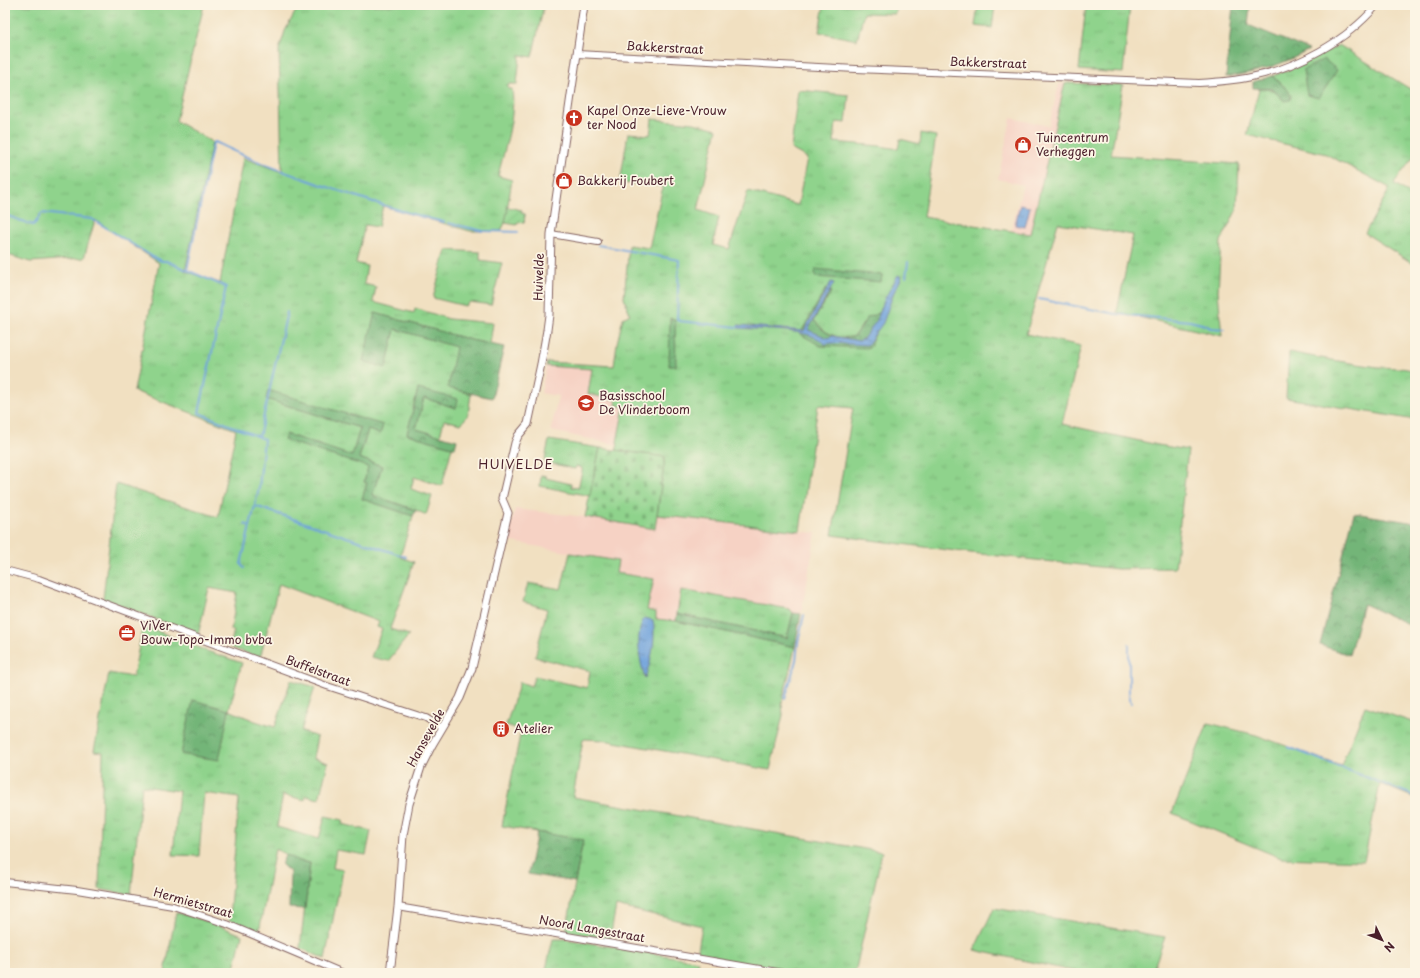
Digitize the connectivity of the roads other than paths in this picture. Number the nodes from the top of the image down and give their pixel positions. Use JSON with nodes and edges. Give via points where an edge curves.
{"nodes":[{"id":1,"x":584,"y":5,"type":"edge"},
{"id":2,"x":1377,"y":5,"type":"edge"},
{"id":3,"x":577,"y":54,"type":"junction"},
{"id":4,"x":552,"y":234,"type":"junction"},
{"id":5,"x":598,"y":242,"type":"dead end"},
{"id":6,"x":502,"y":542,"type":"joint"},
{"id":7,"x":5,"y":570,"type":"edge"},
{"id":8,"x":442,"y":728,"type":"junction"},
{"id":9,"x":5,"y":882,"type":"edge"},
{"id":10,"x":398,"y":907,"type":"junction"},
{"id":11,"x":343,"y":973,"type":"edge"},
{"id":12,"x":390,"y":973,"type":"edge"},
{"id":13,"x":783,"y":973,"type":"edge"}],
"edges":[{"from":1,"to":3,"type":"street","name":"Huivelde"},
{"from":2,"to":3,"type":"street","name":"Bakkerstraat","via":[[1346,34],[1315,54],[1279,69],[1224,82],[856,69]]},
{"from":3,"to":4,"type":"street","name":"Huivelde"},
{"from":4,"to":5,"type":"street"},
{"from":4,"to":6,"type":"street","name":"Huivelde","via":[[549,315],[528,424],[518,436],[502,499],[508,513]]},
{"from":6,"to":8,"type":"street","name":"Hansevelde","via":[[474,664],[460,698]]},
{"from":7,"to":8,"type":"street","name":"Buffelstraat","via":[[39,579],[327,686],[426,718]]},
{"from":8,"to":10,"type":"street","name":"Hansevelde","via":[[421,767],[408,804]]},
{"from":9,"to":11,"type":"street","name":"Hermietstraat","via":[[78,890],[173,906],[227,924]]},
{"from":10,"to":12,"type":"street","name":"Hansevelde"},
{"from":10,"to":13,"type":"street","name":"Noord Langestraat"}]}
